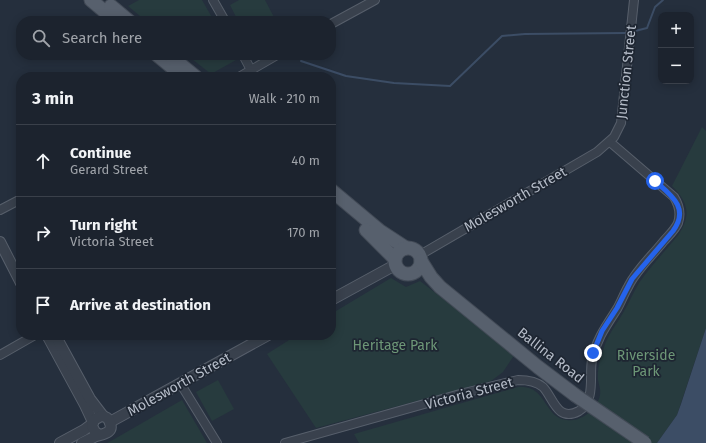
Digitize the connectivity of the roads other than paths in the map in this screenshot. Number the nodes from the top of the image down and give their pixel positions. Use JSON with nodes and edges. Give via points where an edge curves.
{"nodes":[{"id":1,"x":91,"y":0,"type":"edge"},
{"id":2,"x":104,"y":0,"type":"edge"},
{"id":3,"x":213,"y":0,"type":"edge"},
{"id":4,"x":375,"y":0,"type":"edge"},
{"id":5,"x":634,"y":0,"type":"edge"},
{"id":6,"x":110,"y":16,"type":"edge"},
{"id":7,"x":123,"y":16,"type":"edge"},
{"id":8,"x":222,"y":16,"type":"edge"},
{"id":9,"x":336,"y":21,"type":"edge"},
{"id":10,"x":163,"y":60,"type":"edge"},
{"id":11,"x":175,"y":60,"type":"edge"},
{"id":12,"x":246,"y":60,"type":"edge"},
{"id":13,"x":268,"y":60,"type":"edge"},
{"id":14,"x":251,"y":70,"type":"junction"},
{"id":15,"x":177,"y":72,"type":"edge"},
{"id":16,"x":190,"y":72,"type":"edge"},
{"id":17,"x":248,"y":72,"type":"edge"},
{"id":18,"x":610,"y":142,"type":"junction"},
{"id":19,"x":336,"y":194,"type":"edge"},
{"id":20,"x":16,"y":202,"type":"edge"},
{"id":21,"x":336,"y":205,"type":"edge"},
{"id":22,"x":0,"y":210,"type":"edge"},
{"id":23,"x":0,"y":242,"type":"edge"},
{"id":24,"x":406,"y":248,"type":"junction"},
{"id":25,"x":421,"y":258,"type":"junction"},
{"id":26,"x":395,"y":262,"type":"junction"},
{"id":27,"x":16,"y":272,"type":"edge"},
{"id":28,"x":410,"y":274,"type":"junction"},
{"id":29,"x":440,"y":287,"type":"junction"},
{"id":30,"x":336,"y":297,"type":"edge"},
{"id":31,"x":26,"y":340,"type":"edge"},
{"id":32,"x":50,"y":340,"type":"edge"},
{"id":33,"x":58,"y":340,"type":"edge"},
{"id":34,"x":259,"y":340,"type":"edge"},
{"id":35,"x":0,"y":355,"type":"edge"},
{"id":36,"x":180,"y":383,"type":"junction"},
{"id":37,"x":107,"y":419,"type":"junction"},
{"id":38,"x":92,"y":423,"type":"junction"},
{"id":39,"x":100,"y":435,"type":"junction"},
{"id":40,"x":60,"y":443,"type":"edge"},
{"id":41,"x":82,"y":443,"type":"edge"},
{"id":42,"x":218,"y":443,"type":"edge"},
{"id":43,"x":285,"y":443,"type":"edge"},
{"id":44,"x":645,"y":443,"type":"edge"}],
"edges":[{"from":1,"to":6,"type":"main road"},
{"from":2,"to":7,"type":"main road"},
{"from":3,"to":8,"type":"street"},
{"from":4,"to":9,"type":"street"},
{"from":5,"to":18,"type":"street","name":"Junction Street","via":[[621,123]]},
{"from":10,"to":15,"type":"main road"},
{"from":11,"to":16,"type":"main road"},
{"from":12,"to":14,"type":"street"},
{"from":13,"to":14,"type":"street"},
{"from":14,"to":17,"type":"street"},
{"from":18,"to":25,"type":"street","name":"Molesworth Street"},
{"from":18,"to":43,"type":"street","name":"Victoria Street","via":[[670,194],[679,208],[679,219],[675,228],[632,279],[602,331],[592,360],[590,393],[586,404],[579,411],[561,411],[539,384],[518,380]]},
{"from":19,"to":24,"type":"main road","via":[[380,231]]},
{"from":20,"to":22,"type":"street"},
{"from":21,"to":26,"type":"main road","via":[[376,239]]},
{"from":23,"to":27,"type":"street"},
{"from":24,"to":25,"type":"main road","via":[[414,249]]},
{"from":24,"to":26,"type":"main road","via":[[398,252]]},
{"from":25,"to":28,"type":"main road","via":[[419,268]]},
{"from":25,"to":29,"type":"main road","name":"Ballina Road","via":[[431,277]]},
{"from":26,"to":28,"type":"main road","via":[[397,269]]},
{"from":26,"to":30,"type":"street"},
{"from":28,"to":29,"type":"main road","name":"Ballina Road"},
{"from":29,"to":44,"type":"main road","name":"Ballina Road","bridge":true,"via":[[538,367]]},
{"from":31,"to":35,"type":"street"},
{"from":32,"to":38,"type":"street","via":[[86,405]]},
{"from":33,"to":37,"type":"street","via":[[90,399]]},
{"from":34,"to":36,"type":"street","name":"Molesworth Street"},
{"from":36,"to":37,"type":"street","name":"Molesworth Street"},
{"from":36,"to":42,"type":"street"},
{"from":37,"to":38,"type":"street","via":[[97,417]]},
{"from":37,"to":39,"type":"street","via":[[111,427],[105,434]]},
{"from":38,"to":39,"type":"street","via":[[93,430]]},
{"from":38,"to":40,"type":"street"},
{"from":39,"to":41,"type":"street"}]}
